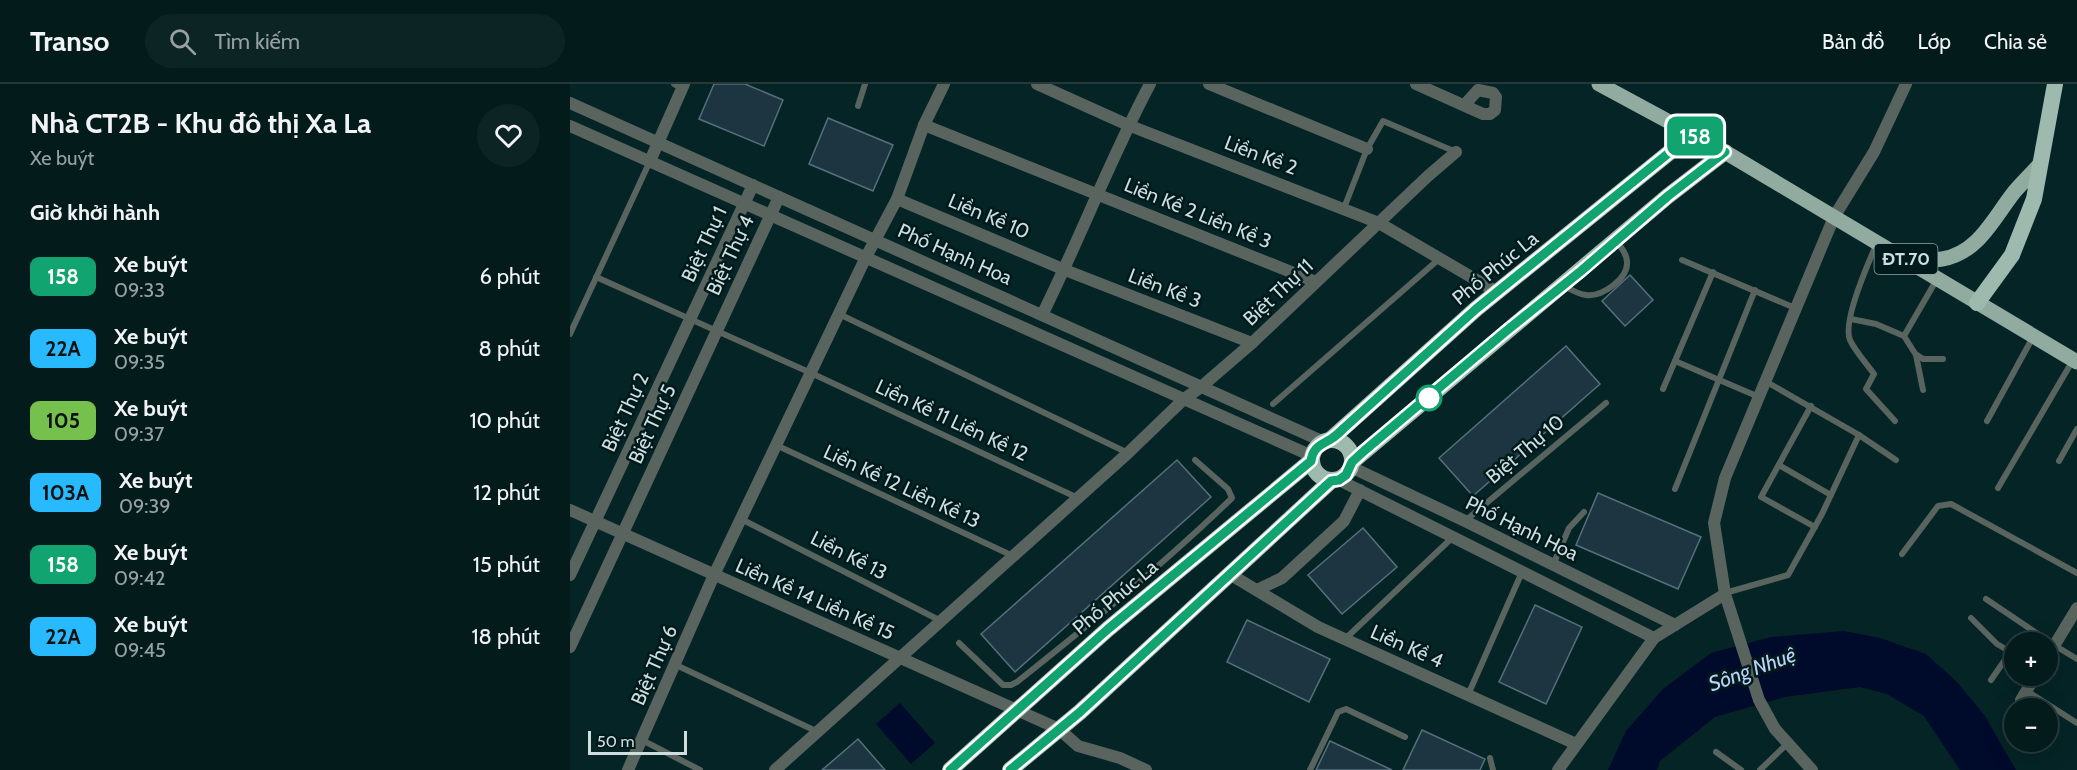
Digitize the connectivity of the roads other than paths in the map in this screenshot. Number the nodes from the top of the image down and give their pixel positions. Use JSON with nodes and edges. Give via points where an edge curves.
{"nodes":[{"id":1,"x":865,"y":84,"type":"edge"},
{"id":2,"x":944,"y":84,"type":"edge"},
{"id":3,"x":1037,"y":84,"type":"edge"},
{"id":4,"x":1150,"y":84,"type":"edge"},
{"id":5,"x":1209,"y":84,"type":"edge"},
{"id":6,"x":1416,"y":84,"type":"edge"},
{"id":7,"x":1599,"y":84,"type":"edge"},
{"id":8,"x":2055,"y":84,"type":"edge"},
{"id":9,"x":680,"y":85,"type":"edge"},
{"id":10,"x":1903,"y":85,"type":"edge"},
{"id":11,"x":570,"y":103,"type":"edge"},
{"id":12,"x":858,"y":106,"type":"dead end"},
{"id":13,"x":1469,"y":108,"type":"dead end"},
{"id":14,"x":1128,"y":124,"type":"junction"},
{"id":15,"x":924,"y":125,"type":"junction"},
{"id":16,"x":570,"y":126,"type":"edge"},
{"id":17,"x":1691,"y":135,"type":"junction"},
{"id":18,"x":659,"y":143,"type":"junction"},
{"id":19,"x":1367,"y":149,"type":"junction"},
{"id":20,"x":1456,"y":152,"type":"joint"},
{"id":21,"x":1725,"y":152,"type":"junction"},
{"id":22,"x":650,"y":161,"type":"junction"},
{"id":23,"x":2040,"y":164,"type":"junction"},
{"id":24,"x":753,"y":185,"type":"junction"},
{"id":25,"x":1098,"y":194,"type":"junction"},
{"id":26,"x":779,"y":197,"type":"junction"},
{"id":27,"x":897,"y":199,"type":"junction"},
{"id":28,"x":745,"y":203,"type":"junction"},
{"id":29,"x":1344,"y":208,"type":"junction"},
{"id":30,"x":771,"y":215,"type":"junction"},
{"id":31,"x":1834,"y":217,"type":"junction"},
{"id":32,"x":1379,"y":223,"type":"junction"},
{"id":33,"x":874,"y":240,"type":"junction"},
{"id":34,"x":1616,"y":241,"type":"junction"},
{"id":35,"x":1878,"y":242,"type":"junction"},
{"id":36,"x":1894,"y":252,"type":"junction"},
{"id":37,"x":866,"y":257,"type":"junction"},
{"id":38,"x":1439,"y":258,"type":"junction"},
{"id":39,"x":1682,"y":260,"type":"dead end"},
{"id":40,"x":1065,"y":270,"type":"junction"},
{"id":41,"x":1713,"y":272,"type":"junction"},
{"id":42,"x":596,"y":277,"type":"junction"},
{"id":43,"x":1938,"y":278,"type":"junction"},
{"id":44,"x":1316,"y":282,"type":"junction"},
{"id":45,"x":1564,"y":285,"type":"junction"},
{"id":46,"x":1755,"y":290,"type":"junction"},
{"id":47,"x":1497,"y":292,"type":"junction"},
{"id":48,"x":1977,"y":303,"type":"junction"},
{"id":49,"x":1796,"y":309,"type":"junction"},
{"id":50,"x":839,"y":314,"type":"junction"},
{"id":51,"x":1042,"y":315,"type":"junction"},
{"id":52,"x":690,"y":319,"type":"junction"},
{"id":53,"x":1851,"y":319,"type":"junction"},
{"id":54,"x":717,"y":330,"type":"junction"},
{"id":55,"x":570,"y":334,"type":"edge"},
{"id":56,"x":1904,"y":336,"type":"junction"},
{"id":57,"x":2033,"y":337,"type":"junction"},
{"id":58,"x":1252,"y":343,"type":"junction"},
{"id":59,"x":1916,"y":355,"type":"junction"},
{"id":60,"x":1943,"y":358,"type":"dead end"},
{"id":61,"x":1675,"y":361,"type":"junction"},
{"id":62,"x":2075,"y":361,"type":"edge"},
{"id":63,"x":811,"y":373,"type":"junction"},
{"id":64,"x":1719,"y":380,"type":"junction"},
{"id":65,"x":1765,"y":381,"type":"junction"},
{"id":66,"x":1201,"y":387,"type":"junction"},
{"id":67,"x":1663,"y":389,"type":"dead end"},
{"id":68,"x":1923,"y":390,"type":"dead end"},
{"id":69,"x":1759,"y":397,"type":"junction"},
{"id":70,"x":1184,"y":399,"type":"junction"},
{"id":71,"x":1606,"y":403,"type":"dead end"},
{"id":72,"x":1273,"y":404,"type":"dead end"},
{"id":73,"x":1811,"y":406,"type":"junction"},
{"id":74,"x":1894,"y":420,"type":"dead end"},
{"id":75,"x":1987,"y":421,"type":"dead end"},
{"id":76,"x":2077,"y":429,"type":"edge"},
{"id":77,"x":1859,"y":435,"type":"junction"},
{"id":78,"x":1327,"y":441,"type":"junction"},
{"id":79,"x":777,"y":445,"type":"junction"},
{"id":80,"x":1128,"y":453,"type":"junction"},
{"id":81,"x":1312,"y":458,"type":"junction"},
{"id":82,"x":1195,"y":460,"type":"dead end"},
{"id":83,"x":1896,"y":460,"type":"dead end"},
{"id":84,"x":2059,"y":461,"type":"dead end"},
{"id":85,"x":1352,"y":465,"type":"junction"},
{"id":86,"x":1779,"y":465,"type":"junction"},
{"id":87,"x":1335,"y":480,"type":"junction"},
{"id":88,"x":1998,"y":488,"type":"dead end"},
{"id":89,"x":1675,"y":489,"type":"dead end"},
{"id":90,"x":1360,"y":490,"type":"junction"},
{"id":91,"x":1831,"y":495,"type":"junction"},
{"id":92,"x":1078,"y":498,"type":"junction"},
{"id":93,"x":570,"y":510,"type":"edge"},
{"id":94,"x":1584,"y":512,"type":"dead end"},
{"id":95,"x":741,"y":519,"type":"junction"},
{"id":96,"x":1465,"y":521,"type":"junction"},
{"id":97,"x":595,"y":522,"type":"junction"},
{"id":98,"x":1815,"y":527,"type":"junction"},
{"id":99,"x":623,"y":534,"type":"junction"},
{"id":100,"x":1453,"y":537,"type":"junction"},
{"id":101,"x":1902,"y":554,"type":"dead end"},
{"id":102,"x":1014,"y":556,"type":"junction"},
{"id":103,"x":1553,"y":565,"type":"junction"},
{"id":104,"x":1522,"y":572,"type":"junction"},
{"id":105,"x":1228,"y":573,"type":"junction"},
{"id":106,"x":2077,"y":573,"type":"edge"},
{"id":107,"x":570,"y":575,"type":"edge"},
{"id":108,"x":714,"y":575,"type":"junction"},
{"id":109,"x":1257,"y":590,"type":"junction"},
{"id":110,"x":1725,"y":594,"type":"junction"},
{"id":111,"x":1986,"y":599,"type":"dead end"},
{"id":112,"x":1127,"y":604,"type":"junction"},
{"id":113,"x":2077,"y":608,"type":"edge"},
{"id":114,"x":1971,"y":618,"type":"dead end"},
{"id":115,"x":942,"y":621,"type":"junction"},
{"id":116,"x":1675,"y":625,"type":"junction"},
{"id":117,"x":2027,"y":632,"type":"edge"},
{"id":118,"x":1654,"y":638,"type":"junction"},
{"id":119,"x":1345,"y":639,"type":"junction"},
{"id":120,"x":2058,"y":639,"type":"edge"},
{"id":121,"x":959,"y":643,"type":"dead end"},
{"id":122,"x":570,"y":647,"type":"edge"},
{"id":123,"x":2004,"y":648,"type":"edge"},
{"id":124,"x":2058,"y":653,"type":"edge"},
{"id":125,"x":899,"y":659,"type":"junction"},
{"id":126,"x":2077,"y":659,"type":"edge"},
{"id":127,"x":2004,"y":663,"type":"edge"},
{"id":128,"x":676,"y":664,"type":"junction"},
{"id":129,"x":1991,"y":680,"type":"dead end"},
{"id":130,"x":2029,"y":686,"type":"edge"},
{"id":131,"x":1468,"y":695,"type":"junction"},
{"id":132,"x":2024,"y":695,"type":"joint"},
{"id":133,"x":1017,"y":710,"type":"junction"},
{"id":134,"x":2077,"y":723,"type":"edge"},
{"id":135,"x":1059,"y":729,"type":"junction"},
{"id":136,"x":818,"y":732,"type":"junction"},
{"id":137,"x":1405,"y":737,"type":"dead end"},
{"id":138,"x":642,"y":740,"type":"junction"},
{"id":139,"x":1788,"y":743,"type":"junction"},
{"id":140,"x":1576,"y":744,"type":"junction"},
{"id":141,"x":1716,"y":752,"type":"dead end"},
{"id":142,"x":1490,"y":758,"type":"dead end"},
{"id":143,"x":628,"y":770,"type":"edge"},
{"id":144,"x":700,"y":770,"type":"edge"},
{"id":145,"x":775,"y":770,"type":"edge"},
{"id":146,"x":950,"y":770,"type":"edge"},
{"id":147,"x":1011,"y":770,"type":"edge"},
{"id":148,"x":1146,"y":770,"type":"edge"},
{"id":149,"x":1310,"y":770,"type":"edge"},
{"id":150,"x":1493,"y":770,"type":"edge"},
{"id":151,"x":1558,"y":770,"type":"edge"},
{"id":152,"x":1741,"y":770,"type":"edge"},
{"id":153,"x":1760,"y":770,"type":"edge"},
{"id":154,"x":1812,"y":770,"type":"edge"}],
"edges":[{"from":1,"to":12,"type":"lane"},
{"from":2,"to":15,"type":"street"},
{"from":3,"to":14,"type":"street","name":"Liền Kề 2"},
{"from":4,"to":14,"type":"street"},
{"from":5,"to":19,"type":"street"},
{"from":6,"to":13,"type":"street"},
{"from":7,"to":17,"type":"main road","number":"ĐT.70"},
{"from":8,"to":23,"type":"highway"},
{"from":9,"to":18,"type":"street"},
{"from":10,"to":31,"type":"street","via":[[1874,152]]},
{"from":11,"to":18,"type":"street","name":"Phố Hạnh Hoa"},
{"from":14,"to":25,"type":"street"},
{"from":14,"to":29,"type":"street","name":"Liền Kề 2"},
{"from":15,"to":25,"type":"street","name":"Liền Kề 2 Liền Kề 3"},
{"from":15,"to":27,"type":"street"},
{"from":16,"to":22,"type":"street","name":"Phố Hạnh Hoa"},
{"from":17,"to":21,"type":"main road","number":"ĐT.70"},
{"from":17,"to":47,"type":"highway","name":"Phố Phúc La"},
{"from":18,"to":22,"type":"street"},
{"from":18,"to":24,"type":"street","name":"Phố Hạnh Hoa"},
{"from":19,"to":20,"type":"lane","via":[[1383,121]]},
{"from":19,"to":29,"type":"lane"},
{"from":20,"to":32,"type":"street","name":"Biệt Thự 11"},
{"from":21,"to":31,"type":"main road","number":"ĐT.70"},
{"from":21,"to":34,"type":"highway"},
{"from":22,"to":28,"type":"street","name":"Phố Hạnh Hoa"},
{"from":22,"to":42,"type":"lane"},
{"from":23,"to":36,"type":"main road","via":[[1984,233],[1963,252],[1930,260]]},
{"from":23,"to":48,"type":"highway","via":[[2034,199],[2012,255]]},
{"from":24,"to":26,"type":"street","name":"Phố Hạnh Hoa"},
{"from":24,"to":28,"type":"street","name":"Biệt Thự 1"},
{"from":25,"to":40,"type":"street"},
{"from":25,"to":44,"type":"street","name":"Liền Kề 2 Liền Kề 3"},
{"from":26,"to":30,"type":"street","name":"Biệt Thự 4"},
{"from":26,"to":33,"type":"street","name":"Phố Hạnh Hoa"},
{"from":27,"to":33,"type":"street"},
{"from":27,"to":40,"type":"street","name":"Liền Kề 10"},
{"from":28,"to":30,"type":"street","name":"Phố Hạnh Hoa"},
{"from":28,"to":52,"type":"street","name":"Biệt Thự 1"},
{"from":29,"to":32,"type":"street","name":"Liền Kề 2"},
{"from":30,"to":37,"type":"street","name":"Phố Hạnh Hoa"},
{"from":30,"to":54,"type":"street","name":"Biệt Thự 4"},
{"from":31,"to":35,"type":"main road","number":"ĐT.70"},
{"from":31,"to":49,"type":"street"},
{"from":32,"to":38,"type":"street","name":"Liền Kề 2"},
{"from":32,"to":44,"type":"street","name":"Biệt Thự 11"},
{"from":33,"to":37,"type":"street"},
{"from":33,"to":51,"type":"street","name":"Phố Hạnh Hoa"},
{"from":34,"to":45,"type":"highway"},
{"from":34,"to":45,"type":"lane","via":[[1625,254],[1626,270],[1606,291],[1585,296]]},
{"from":35,"to":36,"type":"main road","number":"ĐT.70"},
{"from":35,"to":53,"type":"lane","via":[[1858,289]]},
{"from":36,"to":43,"type":"main road","number":"ĐT.70"},
{"from":37,"to":50,"type":"street"},
{"from":37,"to":70,"type":"street","name":"Phố Hạnh Hoa"},
{"from":38,"to":47,"type":"street","name":"Liền Kề 2"},
{"from":38,"to":72,"type":"lane"},
{"from":39,"to":41,"type":"lane"},
{"from":40,"to":51,"type":"street"},
{"from":40,"to":58,"type":"street","name":"Liền Kề 3"},
{"from":41,"to":46,"type":"lane"},
{"from":41,"to":61,"type":"lane"},
{"from":42,"to":52,"type":"lane","name":"Liền Kề 11 Liền Kề 12"},
{"from":42,"to":55,"type":"lane"},
{"from":43,"to":48,"type":"main road","number":"ĐT.70"},
{"from":43,"to":56,"type":"lane"},
{"from":44,"to":58,"type":"street","name":"Biệt Thự 11"},
{"from":45,"to":85,"type":"highway"},
{"from":46,"to":49,"type":"lane"},
{"from":46,"to":64,"type":"lane"},
{"from":47,"to":78,"type":"highway","name":"Phố Phúc La"},
{"from":48,"to":57,"type":"main road","number":"ĐT.70"},
{"from":49,"to":65,"type":"street"},
{"from":50,"to":63,"type":"street"},
{"from":50,"to":80,"type":"lane"},
{"from":51,"to":66,"type":"street","name":"Phố Hạnh Hoa"},
{"from":52,"to":54,"type":"lane","name":"Liền Kề 11 Liền Kề 12"},
{"from":52,"to":97,"type":"street","name":"Biệt Thự 2"},
{"from":53,"to":56,"type":"lane"},
{"from":53,"to":74,"type":"lane","via":[[1850,340],[1874,374],[1866,389]]},
{"from":54,"to":63,"type":"lane","name":"Liền Kề 11 Liền Kề 12"},
{"from":54,"to":99,"type":"street","name":"Biệt Thự 5"},
{"from":56,"to":59,"type":"lane"},
{"from":57,"to":62,"type":"main road","number":"ĐT.70"},
{"from":57,"to":75,"type":"lane"},
{"from":58,"to":66,"type":"street","name":"Biệt Thự 11"},
{"from":59,"to":60,"type":"lane","via":[[1923,359]]},
{"from":59,"to":68,"type":"lane"},
{"from":61,"to":64,"type":"lane"},
{"from":61,"to":67,"type":"lane"},
{"from":62,"to":88,"type":"lane"},
{"from":63,"to":79,"type":"street"},
{"from":63,"to":92,"type":"lane","name":"Liền Kề 11 Liền Kề 12"},
{"from":64,"to":69,"type":"lane"},
{"from":64,"to":89,"type":"lane"},
{"from":65,"to":69,"type":"street"},
{"from":65,"to":73,"type":"lane"},
{"from":66,"to":70,"type":"street","name":"Biệt Thự 11"},
{"from":66,"to":78,"type":"street","name":"Phố Hạnh Hoa"},
{"from":69,"to":110,"type":"street","via":[[1725,478],[1714,524]]},
{"from":70,"to":80,"type":"street","name":"Biệt Thự 11"},
{"from":70,"to":81,"type":"street","name":"Phố Hạnh Hoa"},
{"from":71,"to":96,"type":"lane","name":"Biệt Thự 10"},
{"from":73,"to":77,"type":"lane"},
{"from":73,"to":86,"type":"lane"},
{"from":76,"to":84,"type":"lane"},
{"from":77,"to":83,"type":"lane"},
{"from":77,"to":91,"type":"lane"},
{"from":78,"to":81,"type":"highway","via":[[1314,450]]},
{"from":78,"to":85,"type":"highway","via":[[1337,440],[1348,448]]},
{"from":79,"to":95,"type":"street"},
{"from":79,"to":102,"type":"lane","name":"Liền Kề 12 Liền Kề 13"},
{"from":80,"to":92,"type":"street","name":"Biệt Thự 11"},
{"from":81,"to":87,"type":"highway","via":[[1317,475]]},
{"from":81,"to":112,"type":"highway","name":"Phố Phúc La"},
{"from":82,"to":112,"type":"lane","via":[[1228,489],[1232,498]]},
{"from":85,"to":87,"type":"highway","via":[[1346,475]]},
{"from":85,"to":96,"type":"street","name":"Phố Hạnh Hoa"},
{"from":86,"to":91,"type":"lane"},
{"from":86,"to":98,"type":"lane","via":[[1761,497]]},
{"from":87,"to":90,"type":"street","name":"Phố Hạnh Hoa"},
{"from":87,"to":105,"type":"highway"},
{"from":90,"to":100,"type":"street","name":"Phố Hạnh Hoa"},
{"from":90,"to":109,"type":"street","via":[[1344,521],[1282,578]]},
{"from":91,"to":98,"type":"lane"},
{"from":92,"to":102,"type":"street","name":"Biệt Thự 11"},
{"from":93,"to":97,"type":"street","name":"Liền Kề 14 Liền Kề 15"},
{"from":94,"to":103,"type":"lane","via":[[1569,528]]},
{"from":95,"to":108,"type":"street"},
{"from":95,"to":115,"type":"lane","name":"Liền Kề 13"},
{"from":96,"to":103,"type":"street","name":"Phố Hạnh Hoa"},
{"from":97,"to":99,"type":"street","name":"Liền Kề 14 Liền Kề 15"},
{"from":97,"to":107,"type":"street","name":"Biệt Thự 2"},
{"from":98,"to":110,"type":"lane","via":[[1788,575]]},
{"from":99,"to":108,"type":"street","name":"Liền Kề 14 Liền Kề 15"},
{"from":99,"to":122,"type":"street"},
{"from":100,"to":104,"type":"street","name":"Phố Hạnh Hoa"},
{"from":100,"to":119,"type":"lane"},
{"from":101,"to":106,"type":"lane","via":[[1938,506],[1951,504]]},
{"from":102,"to":115,"type":"street","name":"Biệt Thự 11"},
{"from":103,"to":116,"type":"street","name":"Phố Hạnh Hoa"},
{"from":104,"to":118,"type":"street","name":"Phố Hạnh Hoa"},
{"from":104,"to":131,"type":"lane"},
{"from":105,"to":109,"type":"street","name":"Liền Kề 4"},
{"from":105,"to":135,"type":"highway"},
{"from":108,"to":125,"type":"street","name":"Liền Kề 14 Liền Kề 15"},
{"from":108,"to":128,"type":"street","name":"Biệt Thự 6"},
{"from":109,"to":119,"type":"street","name":"Liền Kề 4"},
{"from":110,"to":116,"type":"street"},
{"from":110,"to":139,"type":"street","via":[[1759,700]]},
{"from":111,"to":117,"type":"lane"},
{"from":112,"to":121,"type":"lane","via":[[1011,685],[1003,685]]},
{"from":112,"to":133,"type":"highway","name":"Phố Phúc La"},
{"from":113,"to":120,"type":"street"},
{"from":114,"to":123,"type":"lane"},
{"from":115,"to":125,"type":"street","name":"Biệt Thự 11"},
{"from":116,"to":118,"type":"street"},
{"from":118,"to":140,"type":"street"},
{"from":119,"to":131,"type":"street","name":"Liền Kề 4"},
{"from":124,"to":126,"type":"lane"},
{"from":125,"to":133,"type":"street","name":"Liền Kề 14 Liền Kề 15"},
{"from":125,"to":136,"type":"street","name":"Biệt Thự 11"},
{"from":127,"to":129,"type":"lane"},
{"from":128,"to":136,"type":"lane"},
{"from":128,"to":138,"type":"street","name":"Biệt Thự 6"},
{"from":130,"to":132,"type":"street"},
{"from":131,"to":140,"type":"street","name":"Liền Kề 4"},
{"from":132,"to":134,"type":"lane"},
{"from":133,"to":135,"type":"street","name":"Liền Kề 14 Liền Kề 15"},
{"from":133,"to":146,"type":"highway","name":"Phố Phúc La"},
{"from":135,"to":147,"type":"highway"},
{"from":135,"to":148,"type":"street","name":"Liền Kề 14 Liền Kề 15","via":[[1077,746]]},
{"from":136,"to":145,"type":"street","name":"Biệt Thự 11"},
{"from":137,"to":149,"type":"lane","via":[[1341,710]]},
{"from":138,"to":143,"type":"street","name":"Biệt Thự 6"},
{"from":138,"to":144,"type":"lane"},
{"from":139,"to":153,"type":"lane"},
{"from":139,"to":154,"type":"street"},
{"from":140,"to":151,"type":"street"},
{"from":141,"to":152,"type":"lane"},
{"from":142,"to":150,"type":"lane"}]}
